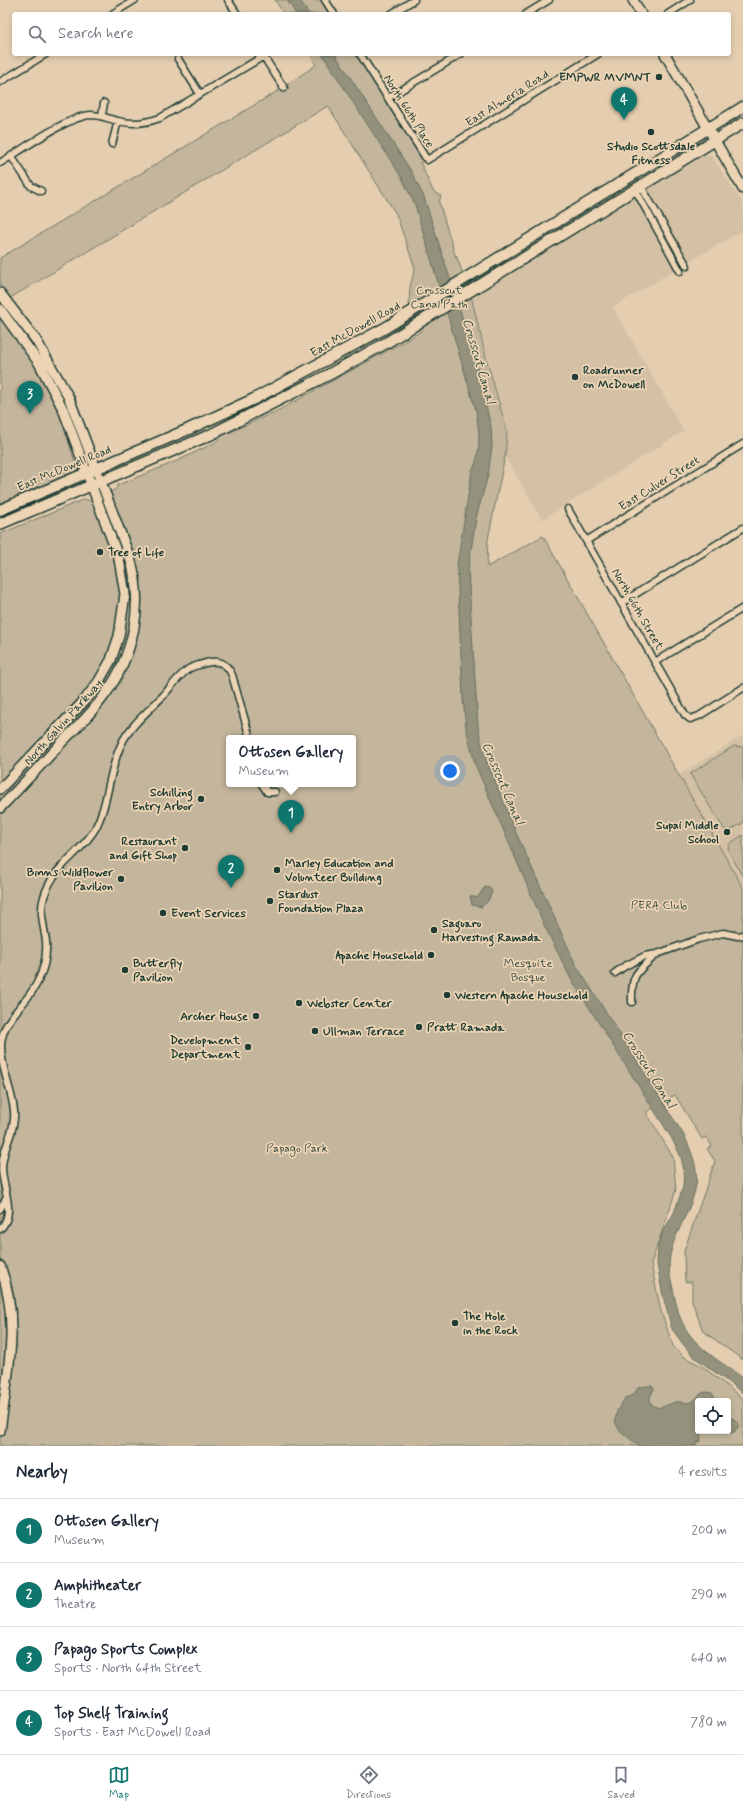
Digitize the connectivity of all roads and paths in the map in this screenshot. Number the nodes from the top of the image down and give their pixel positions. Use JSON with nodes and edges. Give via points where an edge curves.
{"nodes":[{"id":1,"x":135,"y":0,"type":"edge"},
{"id":2,"x":228,"y":0,"type":"edge"},
{"id":3,"x":325,"y":0,"type":"edge"},
{"id":4,"x":414,"y":0,"type":"edge"},
{"id":5,"x":549,"y":0,"type":"edge"},
{"id":6,"x":633,"y":0,"type":"edge"},
{"id":7,"x":690,"y":0,"type":"edge"},
{"id":8,"x":115,"y":12,"type":"edge"},
{"id":9,"x":236,"y":12,"type":"edge"},
{"id":10,"x":333,"y":12,"type":"edge"},
{"id":11,"x":394,"y":12,"type":"edge"},
{"id":12,"x":529,"y":12,"type":"edge"},
{"id":13,"x":640,"y":12,"type":"edge"},
{"id":14,"x":671,"y":12,"type":"edge"},
{"id":15,"x":43,"y":56,"type":"edge"},
{"id":16,"x":261,"y":56,"type":"edge"},
{"id":17,"x":264,"y":56,"type":"edge"},
{"id":18,"x":361,"y":56,"type":"edge"},
{"id":19,"x":457,"y":56,"type":"edge"},
{"id":20,"x":595,"y":56,"type":"edge"},
{"id":21,"x":666,"y":56,"type":"edge"},
{"id":22,"x":178,"y":59,"type":"dead end"},
{"id":23,"x":0,"y":82,"type":"edge"},
{"id":24,"x":284,"y":88,"type":"dead end"},
{"id":25,"x":200,"y":94,"type":"junction"},
{"id":26,"x":388,"y":98,"type":"junction"},
{"id":27,"x":104,"y":103,"type":"dead end"},
{"id":28,"x":743,"y":107,"type":"edge"},
{"id":29,"x":102,"y":115,"type":"junction"},
{"id":30,"x":118,"y":121,"type":"junction"},
{"id":31,"x":743,"y":123,"type":"edge"},
{"id":32,"x":709,"y":128,"type":"junction"},
{"id":33,"x":715,"y":140,"type":"junction"},
{"id":34,"x":112,"y":144,"type":"dead end"},
{"id":35,"x":11,"y":156,"type":"junction"},
{"id":36,"x":427,"y":160,"type":"joint"},
{"id":37,"x":0,"y":163,"type":"edge"},
{"id":38,"x":616,"y":186,"type":"junction"},
{"id":39,"x":638,"y":188,"type":"junction"},
{"id":40,"x":743,"y":189,"type":"edge"},
{"id":41,"x":41,"y":191,"type":"dead end"},
{"id":42,"x":623,"y":197,"type":"junction"},
{"id":43,"x":687,"y":266,"type":"dead end"},
{"id":44,"x":680,"y":270,"type":"dead end"},
{"id":45,"x":0,"y":293,"type":"edge"},
{"id":46,"x":0,"y":309,"type":"edge"},
{"id":47,"x":40,"y":347,"type":"junction"},
{"id":48,"x":32,"y":352,"type":"junction"},
{"id":49,"x":339,"y":369,"type":"junction"},
{"id":50,"x":283,"y":384,"type":"junction"},
{"id":51,"x":231,"y":424,"type":"junction"},
{"id":52,"x":743,"y":444,"type":"edge"},
{"id":53,"x":97,"y":468,"type":"junction"},
{"id":54,"x":87,"y":473,"type":"junction"},
{"id":55,"x":102,"y":481,"type":"junction"},
{"id":56,"x":92,"y":486,"type":"junction"},
{"id":57,"x":568,"y":509,"type":"dead end"},
{"id":58,"x":0,"y":510,"type":"edge"},
{"id":59,"x":0,"y":524,"type":"edge"},
{"id":60,"x":743,"y":528,"type":"edge"},
{"id":61,"x":586,"y":541,"type":"junction"},
{"id":62,"x":622,"y":603,"type":"junction"},
{"id":63,"x":743,"y":608,"type":"edge"},
{"id":64,"x":655,"y":662,"type":"junction"},
{"id":65,"x":743,"y":688,"type":"edge"},
{"id":66,"x":249,"y":735,"type":"edge"},
{"id":67,"x":264,"y":787,"type":"edge"},
{"id":68,"x":0,"y":789,"type":"edge"},
{"id":69,"x":275,"y":792,"type":"dead end"},
{"id":70,"x":0,"y":808,"type":"edge"},
{"id":71,"x":743,"y":935,"type":"edge"},
{"id":72,"x":658,"y":954,"type":"junction"},
{"id":73,"x":615,"y":973,"type":"dead end"},
{"id":74,"x":632,"y":1002,"type":"dead end"},
{"id":75,"x":6,"y":1199,"type":"junction"},
{"id":76,"x":0,"y":1209,"type":"edge"},
{"id":77,"x":0,"y":1230,"type":"edge"},
{"id":78,"x":0,"y":1266,"type":"edge"},
{"id":79,"x":0,"y":1431,"type":"edge"}],
"edges":[{"from":1,"to":8,"type":"street"},
{"from":2,"to":9,"type":"street"},
{"from":3,"to":10,"type":"street"},
{"from":4,"to":11,"type":"street"},
{"from":5,"to":12,"type":"street"},
{"from":6,"to":13,"type":"main road"},
{"from":7,"to":14,"type":"street"},
{"from":15,"to":23,"type":"street"},
{"from":16,"to":25,"type":"street"},
{"from":17,"to":24,"type":"street"},
{"from":18,"to":26,"type":"street","name":"North 66th Place"},
{"from":19,"to":26,"type":"street"},
{"from":20,"to":36,"type":"street","name":"East Almeria Road"},
{"from":21,"to":32,"type":"main road"},
{"from":22,"to":25,"type":"street"},
{"from":25,"to":30,"type":"street","via":[[148,123]]},
{"from":26,"to":36,"type":"street","name":"North 66th Place"},
{"from":27,"to":29,"type":"street"},
{"from":28,"to":32,"type":"main road","name":"East McDowell Road"},
{"from":29,"to":30,"type":"street"},
{"from":29,"to":35,"type":"street","via":[[76,118]]},
{"from":30,"to":34,"type":"street"},
{"from":31,"to":33,"type":"main road"},
{"from":32,"to":33,"type":"main road"},
{"from":32,"to":38,"type":"main road","name":"East McDowell Road"},
{"from":33,"to":39,"type":"main road"},
{"from":33,"to":40,"type":"main road"},
{"from":35,"to":37,"type":"street"},
{"from":35,"to":41,"type":"street","via":[[31,186]]},
{"from":38,"to":42,"type":"main road"},
{"from":38,"to":50,"type":"main road","name":"East McDowell Road","via":[[385,328]]},
{"from":39,"to":42,"type":"main road"},
{"from":39,"to":43,"type":"street"},
{"from":39,"to":44,"type":"street"},
{"from":42,"to":49,"type":"main road"},
{"from":45,"to":47,"type":"main road","name":"North Galvin Parkway"},
{"from":46,"to":48,"type":"main road","name":"North Galvin Parkway"},
{"from":47,"to":48,"type":"main road"},
{"from":47,"to":53,"type":"main road","name":"North Galvin Parkway","via":[[69,398]]},
{"from":48,"to":54,"type":"main road","name":"North Galvin Parkway","via":[[63,409]]},
{"from":49,"to":50,"type":"main road"},
{"from":49,"to":51,"type":"main road"},
{"from":50,"to":51,"type":"main road","via":[[274,396]]},
{"from":50,"to":53,"type":"main road","name":"East McDowell Road"},
{"from":51,"to":55,"type":"main road"},
{"from":52,"to":61,"type":"street","name":"East Culver Street"},
{"from":53,"to":54,"type":"main road","name":"East McDowell Road"},
{"from":53,"to":55,"type":"main road","name":"North Galvin Parkway"},
{"from":54,"to":56,"type":"main road","name":"North Galvin Parkway"},
{"from":54,"to":58,"type":"main road","name":"East McDowell Road"},
{"from":55,"to":56,"type":"main road"},
{"from":55,"to":70,"type":"main road","name":"North Galvin Parkway","via":[[134,575],[136,612],[130,645],[118,675],[98,705]]},
{"from":56,"to":59,"type":"main road"},
{"from":56,"to":68,"type":"main road","name":"North Galvin Parkway","via":[[122,570],[125,594],[119,636],[111,660],[91,692]]},
{"from":57,"to":61,"type":"street","name":"North 66th Street"},
{"from":60,"to":62,"type":"street"},
{"from":61,"to":62,"type":"street","name":"North 66th Street"},
{"from":62,"to":64,"type":"street","name":"North 66th Street"},
{"from":63,"to":64,"type":"street"},
{"from":64,"to":65,"type":"street","name":"North 66th Street","via":[[685,715],[690,719]]},
{"from":66,"to":75,"type":"street","via":[[230,669],[216,661],[186,670],[126,735],[121,744],[100,819],[94,831],[50,881],[41,916],[46,942],[44,965],[39,980],[8,1020],[2,1035],[1,1053],[14,1119],[2,1165]]},
{"from":67,"to":69,"type":"street","via":[[267,792]]},
{"from":71,"to":72,"type":"street","via":[[723,932]]},
{"from":72,"to":73,"type":"street","via":[[645,956]]},
{"from":72,"to":74,"type":"street","via":[[634,976],[631,985]]},
{"from":75,"to":76,"type":"street"},
{"from":75,"to":77,"type":"street","via":[[8,1217]]},
{"from":78,"to":79,"type":"main road","via":[[10,1297],[12,1331]]}]}
